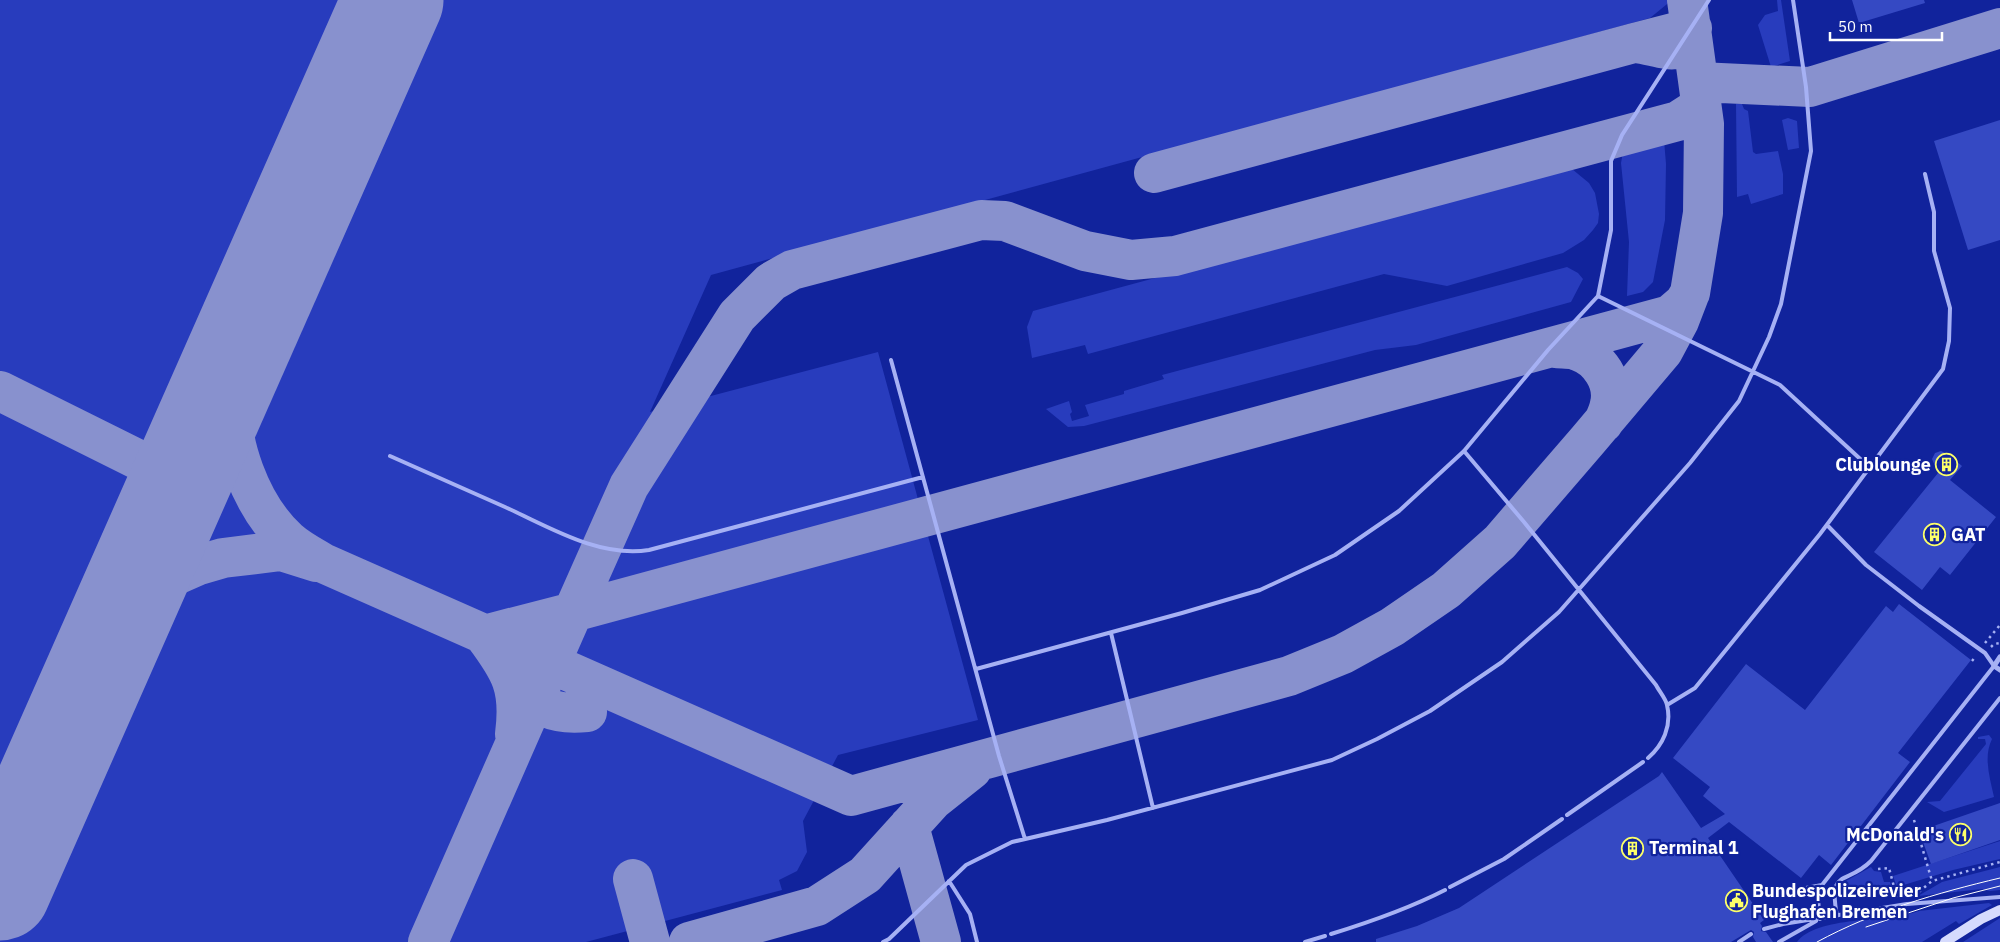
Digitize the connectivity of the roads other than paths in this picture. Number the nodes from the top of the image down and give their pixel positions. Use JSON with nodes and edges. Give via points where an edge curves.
{"nodes":[{"id":1,"x":1709,"y":0,"type":"edge"},
{"id":2,"x":1793,"y":0,"type":"edge"},
{"id":3,"x":1925,"y":174,"type":"dead end"},
{"id":4,"x":1598,"y":296,"type":"junction"},
{"id":5,"x":891,"y":360,"type":"dead end"},
{"id":6,"x":1754,"y":373,"type":"junction"},
{"id":7,"x":1464,"y":451,"type":"junction"},
{"id":8,"x":390,"y":456,"type":"dead end"},
{"id":9,"x":1870,"y":468,"type":"junction"},
{"id":10,"x":922,"y":477,"type":"junction"},
{"id":11,"x":1828,"y":525,"type":"junction"},
{"id":12,"x":1579,"y":590,"type":"junction"},
{"id":13,"x":1111,"y":632,"type":"junction"},
{"id":14,"x":2000,"y":657,"type":"edge"},
{"id":15,"x":1994,"y":666,"type":"junction"},
{"id":16,"x":976,"y":668,"type":"junction"},
{"id":17,"x":2000,"y":670,"type":"edge"},
{"id":18,"x":2000,"y":698,"type":"edge"},
{"id":19,"x":1667,"y":704,"type":"junction"},
{"id":20,"x":1648,"y":758,"type":"dead end"},
{"id":21,"x":1643,"y":762,"type":"dead end"},
{"id":22,"x":1153,"y":808,"type":"junction"},
{"id":23,"x":1567,"y":815,"type":"dead end"},
{"id":24,"x":1562,"y":819,"type":"dead end"},
{"id":25,"x":1025,"y":839,"type":"junction"},
{"id":26,"x":949,"y":880,"type":"junction"},
{"id":27,"x":1822,"y":885,"type":"junction"},
{"id":28,"x":1450,"y":887,"type":"dead end"},
{"id":29,"x":1444,"y":890,"type":"dead end"},
{"id":30,"x":1779,"y":893,"type":"dead end"},
{"id":31,"x":2000,"y":897,"type":"edge"},
{"id":32,"x":2000,"y":910,"type":"edge"},
{"id":33,"x":1838,"y":916,"type":"junction"},
{"id":34,"x":1819,"y":919,"type":"junction"},
{"id":35,"x":1764,"y":929,"type":"dead end"},
{"id":36,"x":1331,"y":934,"type":"dead end"},
{"id":37,"x":1751,"y":934,"type":"dead end"},
{"id":38,"x":1325,"y":936,"type":"dead end"},
{"id":39,"x":883,"y":942,"type":"edge"},
{"id":40,"x":977,"y":942,"type":"edge"},
{"id":41,"x":1305,"y":942,"type":"edge"},
{"id":42,"x":1739,"y":942,"type":"edge"},
{"id":43,"x":1779,"y":942,"type":"edge"},
{"id":44,"x":1945,"y":942,"type":"edge"}],
"edges":[{"from":1,"to":4,"type":"lane","via":[[1622,135],[1611,162],[1610,230]]},
{"from":2,"to":6,"type":"lane","via":[[1806,87],[1811,151],[1781,304]]},
{"from":3,"to":9,"type":"lane","via":[[1934,212],[1934,251],[1950,308],[1949,341],[1943,369]]},
{"from":4,"to":6,"type":"lane"},
{"from":4,"to":7,"type":"lane","via":[[1548,350]]},
{"from":5,"to":10,"type":"lane"},
{"from":6,"to":9,"type":"lane","via":[[1780,385]]},
{"from":6,"to":12,"type":"lane","via":[[1739,401],[1690,463]]},
{"from":7,"to":12,"type":"lane"},
{"from":7,"to":13,"type":"lane","via":[[1399,511],[1335,554],[1260,590]]},
{"from":8,"to":10,"type":"lane","via":[[580,541],[635,553]]},
{"from":9,"to":11,"type":"lane"},
{"from":10,"to":16,"type":"lane"},
{"from":11,"to":15,"type":"lane","via":[[1866,565],[1985,653]]},
{"from":11,"to":19,"type":"lane","via":[[1695,688]]},
{"from":12,"to":19,"type":"lane","via":[[1656,685]]},
{"from":12,"to":22,"type":"lane","via":[[1502,662],[1430,711],[1384,735],[1332,760]]},
{"from":13,"to":16,"type":"lane"},
{"from":13,"to":22,"type":"lane"},
{"from":14,"to":15,"type":"street"},
{"from":15,"to":17,"type":"street"},
{"from":15,"to":27,"type":"lane"},
{"from":16,"to":25,"type":"lane"},
{"from":18,"to":33,"type":"lane","via":[[1871,861],[1841,879],[1834,888]]},
{"from":19,"to":20,"type":"lane","via":[[1668,729],[1658,749]]},
{"from":21,"to":23,"type":"lane"},
{"from":22,"to":25,"type":"lane"},
{"from":24,"to":28,"type":"lane","via":[[1504,859]]},
{"from":25,"to":26,"type":"lane","via":[[966,865]]},
{"from":26,"to":39,"type":"lane"},
{"from":26,"to":40,"type":"lane","via":[[970,914]]},
{"from":27,"to":30,"type":"lane"},
{"from":27,"to":34,"type":"lane","via":[[1818,900]]},
{"from":29,"to":36,"type":"lane","via":[[1382,917]]},
{"from":31,"to":33,"type":"lane","via":[[1907,904]]},
{"from":32,"to":44,"type":"main road"},
{"from":33,"to":34,"type":"lane"},
{"from":34,"to":35,"type":"lane"},
{"from":34,"to":43,"type":"lane"},
{"from":37,"to":42,"type":"lane"},
{"from":38,"to":41,"type":"lane"}]}
